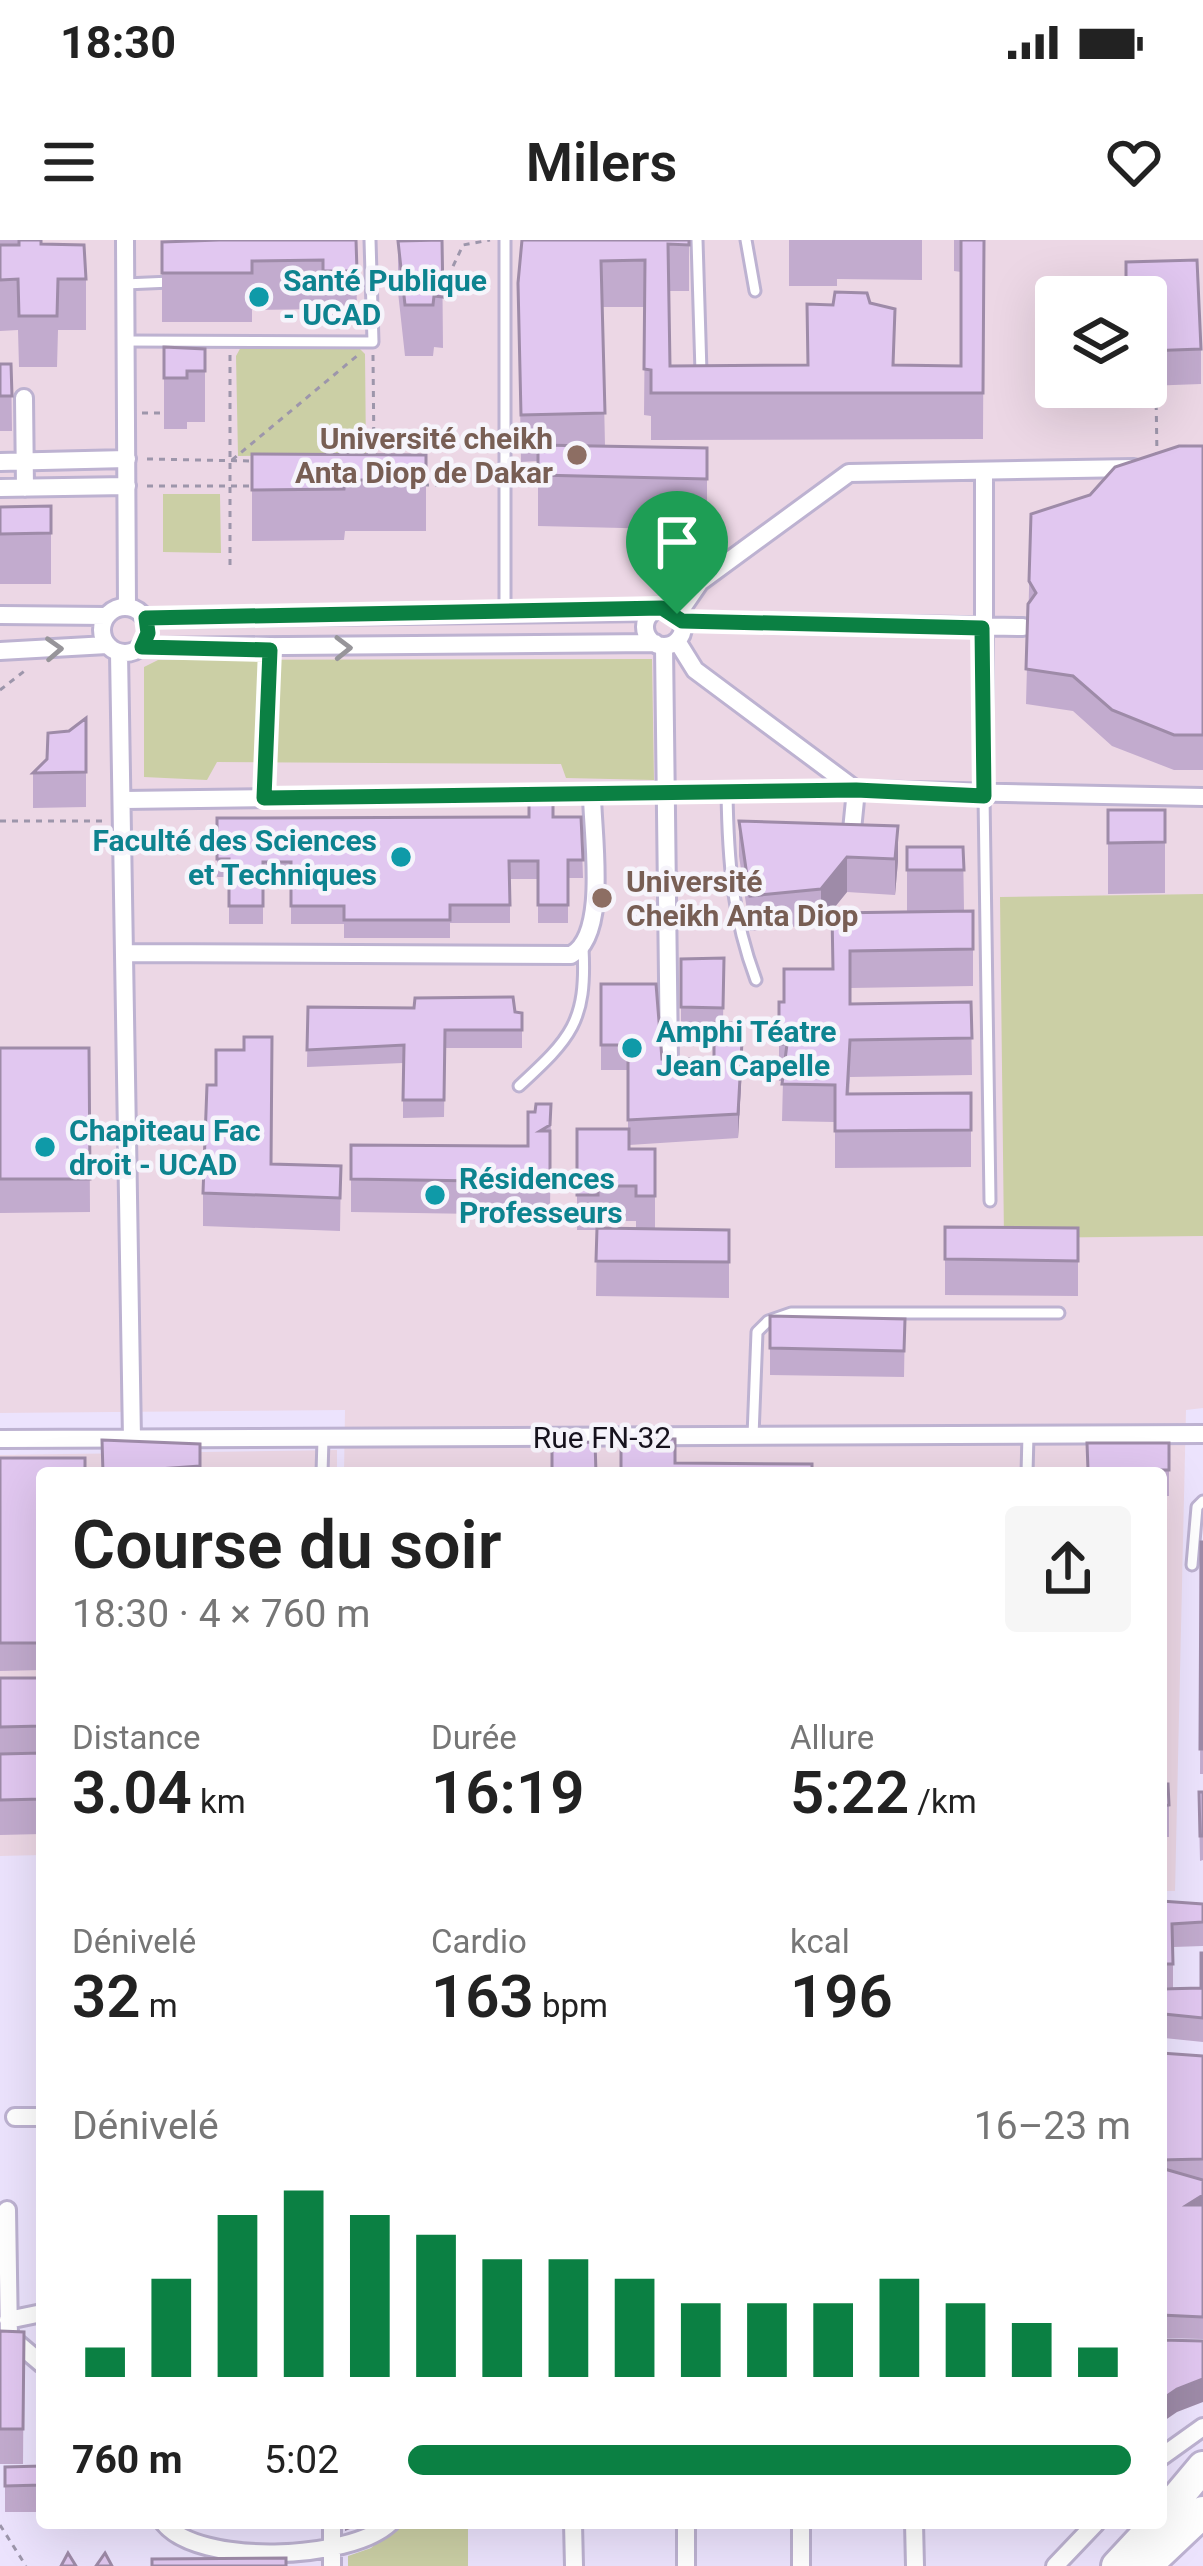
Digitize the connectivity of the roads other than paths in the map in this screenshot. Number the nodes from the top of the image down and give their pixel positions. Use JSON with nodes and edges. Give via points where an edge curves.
{"nodes":[{"id":1,"x":124,"y":240,"type":"edge"},
{"id":2,"x":370,"y":240,"type":"edge"},
{"id":3,"x":697,"y":240,"type":"edge"},
{"id":4,"x":746,"y":240,"type":"edge"},
{"id":5,"x":504,"y":244,"type":"edge"},
{"id":6,"x":520,"y":246,"type":"edge"},
{"id":7,"x":196,"y":281,"type":"edge"},
{"id":8,"x":125,"y":284,"type":"junction"},
{"id":9,"x":755,"y":291,"type":"dead end"},
{"id":10,"x":126,"y":341,"type":"junction"},
{"id":11,"x":707,"y":380,"type":"edge"},
{"id":12,"x":24,"y":398,"type":"dead end"},
{"id":13,"x":127,"y":459,"type":"junction"},
{"id":14,"x":0,"y":462,"type":"edge"},
{"id":15,"x":26,"y":462,"type":"junction"},
{"id":16,"x":1157,"y":468,"type":"edge"},
{"id":17,"x":984,"y":471,"type":"junction"},
{"id":18,"x":127,"y":486,"type":"junction"},
{"id":19,"x":0,"y":488,"type":"edge"},
{"id":20,"x":26,"y":488,"type":"junction"},
{"id":21,"x":127,"y":607,"type":"junction"},
{"id":22,"x":505,"y":611,"type":"junction"},
{"id":23,"x":652,"y":612,"type":"junction"},
{"id":24,"x":0,"y":615,"type":"edge"},
{"id":25,"x":107,"y":616,"type":"junction"},
{"id":26,"x":146,"y":618,"type":"junction"},
{"id":27,"x":680,"y":618,"type":"junction"},
{"id":28,"x":1023,"y":627,"type":"edge"},
{"id":29,"x":982,"y":628,"type":"junction"},
{"id":30,"x":665,"y":643,"type":"junction"},
{"id":31,"x":142,"y":647,"type":"junction"},
{"id":32,"x":113,"y":649,"type":"junction"},
{"id":33,"x":0,"y":651,"type":"edge"},
{"id":34,"x":856,"y":790,"type":"junction"},
{"id":35,"x":727,"y":792,"type":"junction"},
{"id":36,"x":666,"y":793,"type":"junction"},
{"id":37,"x":592,"y":794,"type":"junction"},
{"id":38,"x":984,"y":796,"type":"junction"},
{"id":39,"x":1203,"y":797,"type":"edge"},
{"id":40,"x":124,"y":800,"type":"junction"},
{"id":41,"x":851,"y":839,"type":"edge"},
{"id":42,"x":584,"y":948,"type":"junction"},
{"id":43,"x":126,"y":953,"type":"junction"},
{"id":44,"x":756,"y":980,"type":"dead end"},
{"id":45,"x":669,"y":1062,"type":"edge"},
{"id":46,"x":519,"y":1086,"type":"dead end"},
{"id":47,"x":990,"y":1201,"type":"dead end"},
{"id":48,"x":1060,"y":1312,"type":"dead end"},
{"id":49,"x":1203,"y":1434,"type":"edge"},
{"id":50,"x":1028,"y":1435,"type":"junction"},
{"id":51,"x":753,"y":1436,"type":"junction"},
{"id":52,"x":323,"y":1438,"type":"junction"},
{"id":53,"x":0,"y":1439,"type":"edge"},
{"id":54,"x":132,"y":1439,"type":"junction"},
{"id":55,"x":322,"y":1467,"type":"edge"},
{"id":56,"x":1027,"y":1467,"type":"edge"},
{"id":57,"x":1203,"y":1501,"type":"edge"},
{"id":58,"x":1192,"y":1565,"type":"dead end"},
{"id":59,"x":15,"y":2117,"type":"dead end"},
{"id":60,"x":36,"y":2117,"type":"edge"},
{"id":61,"x":7,"y":2210,"type":"dead end"},
{"id":62,"x":36,"y":2314,"type":"edge"},
{"id":63,"x":8,"y":2320,"type":"junction"},
{"id":64,"x":36,"y":2359,"type":"edge"},
{"id":65,"x":1203,"y":2427,"type":"edge"},
{"id":66,"x":1167,"y":2453,"type":"edge"},
{"id":67,"x":1203,"y":2467,"type":"edge"},
{"id":68,"x":1203,"y":2482,"type":"edge"},
{"id":69,"x":1167,"y":2511,"type":"edge"},
{"id":70,"x":1203,"y":2512,"type":"edge"},
{"id":71,"x":1167,"y":2514,"type":"edge"},
{"id":72,"x":172,"y":2529,"type":"edge"},
{"id":73,"x":382,"y":2529,"type":"edge"},
{"id":74,"x":573,"y":2529,"type":"edge"},
{"id":75,"x":686,"y":2529,"type":"edge"},
{"id":76,"x":801,"y":2529,"type":"edge"},
{"id":77,"x":914,"y":2529,"type":"edge"},
{"id":78,"x":1090,"y":2529,"type":"edge"},
{"id":79,"x":1152,"y":2529,"type":"edge"},
{"id":80,"x":332,"y":2559,"type":"edge"},
{"id":81,"x":574,"y":2566,"type":"edge"},
{"id":82,"x":686,"y":2566,"type":"edge"},
{"id":83,"x":801,"y":2566,"type":"edge"},
{"id":84,"x":915,"y":2566,"type":"edge"},
{"id":85,"x":1055,"y":2566,"type":"edge"},
{"id":86,"x":1117,"y":2566,"type":"edge"},
{"id":87,"x":1146,"y":2566,"type":"edge"}],
"edges":[{"from":1,"to":8,"type":"street"},
{"from":2,"to":10,"type":"lane","via":[[373,342]]},
{"from":3,"to":11,"type":"lane","via":[[699,366]]},
{"from":4,"to":9,"type":"lane"},
{"from":5,"to":6,"type":"lane"},
{"from":5,"to":22,"type":"lane"},
{"from":7,"to":8,"type":"lane"},
{"from":8,"to":10,"type":"street"},
{"from":10,"to":13,"type":"street"},
{"from":12,"to":15,"type":"street"},
{"from":13,"to":15,"type":"street"},
{"from":13,"to":18,"type":"street"},
{"from":14,"to":15,"type":"street"},
{"from":15,"to":20,"type":"street"},
{"from":16,"to":17,"type":"street"},
{"from":17,"to":27,"type":"street","via":[[848,473],[700,582]]},
{"from":17,"to":29,"type":"street"},
{"from":18,"to":20,"type":"street"},
{"from":18,"to":21,"type":"street"},
{"from":19,"to":20,"type":"street"},
{"from":21,"to":25,"type":"street"},
{"from":21,"to":26,"type":"street"},
{"from":22,"to":23,"type":"street"},
{"from":22,"to":26,"type":"street"},
{"from":23,"to":27,"type":"street","via":[[668,609]]},
{"from":23,"to":30,"type":"street","via":[[645,628]]},
{"from":24,"to":25,"type":"street"},
{"from":25,"to":32,"type":"street","via":[[102,631]]},
{"from":26,"to":31,"type":"street"},
{"from":27,"to":29,"type":"street"},
{"from":27,"to":30,"type":"street"},
{"from":28,"to":29,"type":"street"},
{"from":29,"to":38,"type":"street"},
{"from":31,"to":30,"type":"street","one_way":true},
{"from":30,"to":34,"type":"street"},
{"from":30,"to":36,"type":"street"},
{"from":31,"to":32,"type":"street"},
{"from":33,"to":32,"type":"street","one_way":true},
{"from":32,"to":40,"type":"street"},
{"from":34,"to":35,"type":"street"},
{"from":34,"to":38,"type":"street"},
{"from":34,"to":41,"type":"street"},
{"from":35,"to":36,"type":"street"},
{"from":35,"to":44,"type":"lane","via":[[729,879]]},
{"from":36,"to":37,"type":"street"},
{"from":36,"to":45,"type":"street"},
{"from":37,"to":40,"type":"street"},
{"from":37,"to":42,"type":"street","via":[[595,918]]},
{"from":38,"to":39,"type":"street"},
{"from":38,"to":47,"type":"lane"},
{"from":40,"to":43,"type":"street"},
{"from":42,"to":43,"type":"street","via":[[544,956]]},
{"from":42,"to":46,"type":"lane","via":[[578,1022]]},
{"from":43,"to":54,"type":"street"},
{"from":48,"to":51,"type":"lane","via":[[791,1312],[768,1321],[757,1332]]},
{"from":49,"to":50,"type":"street","name":"Rue FN-32"},
{"from":50,"to":51,"type":"street","name":"Rue FN-32"},
{"from":50,"to":56,"type":"lane"},
{"from":51,"to":52,"type":"street","name":"Rue FN-32"},
{"from":52,"to":54,"type":"street","name":"Rue FN-32"},
{"from":52,"to":55,"type":"lane"},
{"from":53,"to":54,"type":"street","name":"Rue FN-32"},
{"from":57,"to":58,"type":"lane"},
{"from":59,"to":60,"type":"street"},
{"from":61,"to":63,"type":"street"},
{"from":62,"to":63,"type":"street"},
{"from":63,"to":64,"type":"street","via":[[11,2340]]},
{"from":65,"to":66,"type":"street"},
{"from":67,"to":69,"type":"highway"},
{"from":68,"to":71,"type":"highway"},
{"from":70,"to":87,"type":"highway"},
{"from":72,"to":80,"type":"street","via":[[198,2548]]},
{"from":73,"to":80,"type":"street"},
{"from":74,"to":81,"type":"street"},
{"from":75,"to":82,"type":"street"},
{"from":76,"to":83,"type":"street"},
{"from":77,"to":84,"type":"street"},
{"from":78,"to":85,"type":"street"},
{"from":79,"to":86,"type":"highway"}]}
